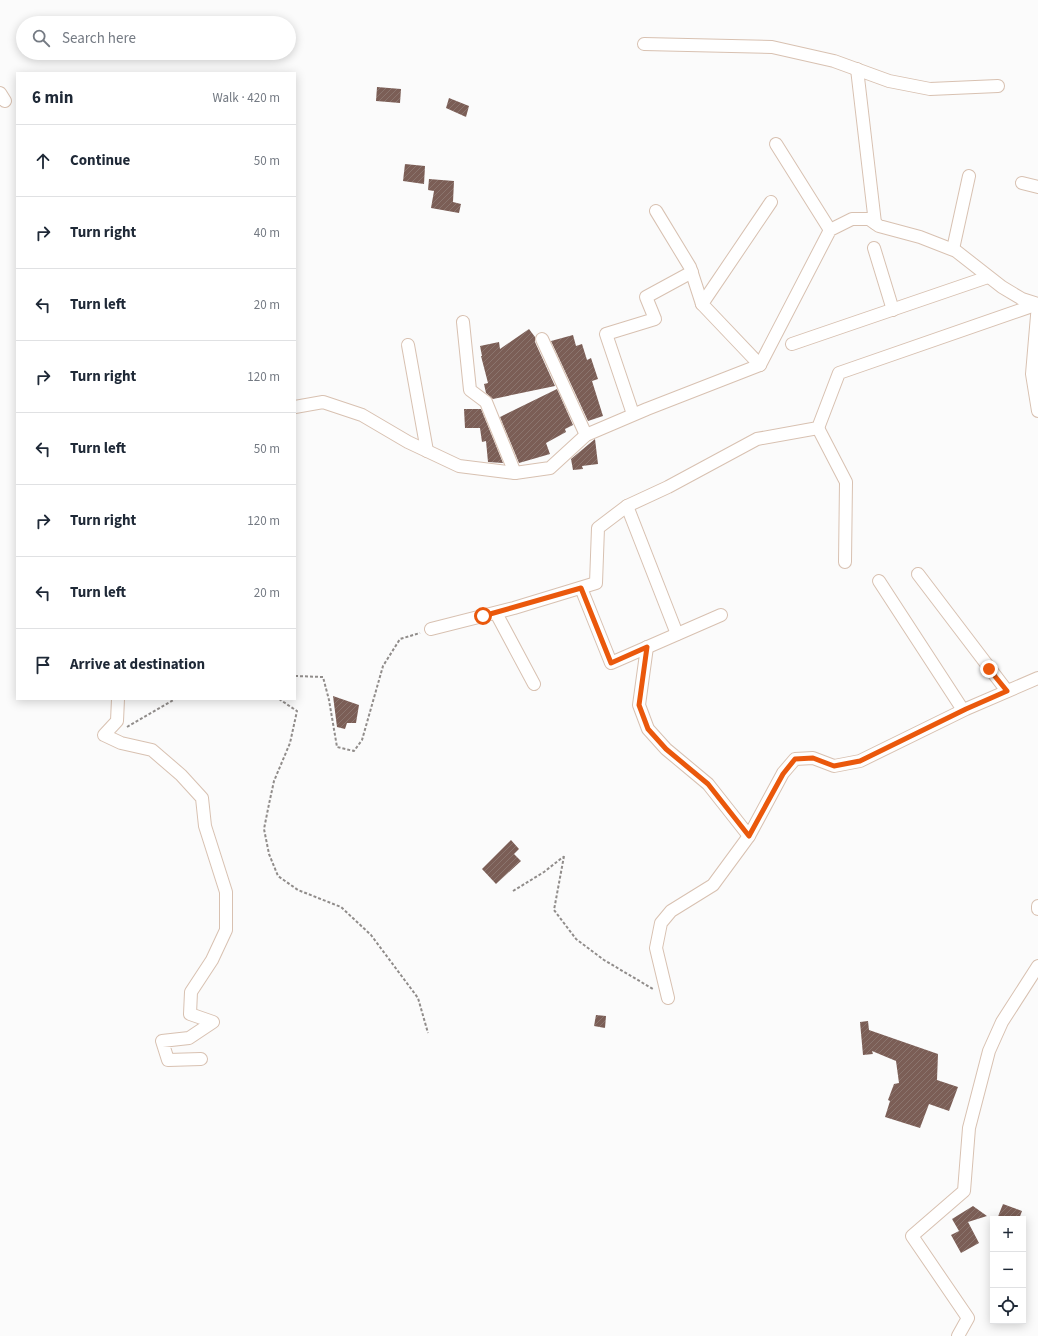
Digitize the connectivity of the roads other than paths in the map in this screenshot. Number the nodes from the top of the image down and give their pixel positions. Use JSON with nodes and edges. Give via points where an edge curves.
{"nodes":[{"id":1,"x":644,"y":44,"type":"dead end"},
{"id":2,"x":857,"y":69,"type":"junction"},
{"id":3,"x":998,"y":86,"type":"dead end"},
{"id":4,"x":776,"y":144,"type":"dead end"},
{"id":5,"x":970,"y":176,"type":"dead end"},
{"id":6,"x":1022,"y":183,"type":"dead end"},
{"id":7,"x":1038,"y":187,"type":"edge"},
{"id":8,"x":771,"y":202,"type":"dead end"},
{"id":9,"x":656,"y":211,"type":"dead end"},
{"id":10,"x":875,"y":223,"type":"junction"},
{"id":11,"x":830,"y":230,"type":"junction"},
{"id":12,"x":874,"y":248,"type":"dead end"},
{"id":13,"x":953,"y":249,"type":"junction"},
{"id":14,"x":692,"y":272,"type":"junction"},
{"id":15,"x":988,"y":277,"type":"junction"},
{"id":16,"x":702,"y":304,"type":"junction"},
{"id":17,"x":1038,"y":304,"type":"edge"},
{"id":18,"x":893,"y":310,"type":"junction"},
{"id":19,"x":463,"y":322,"type":"dead end"},
{"id":20,"x":542,"y":339,"type":"dead end"},
{"id":21,"x":792,"y":344,"type":"dead end"},
{"id":22,"x":408,"y":345,"type":"dead end"},
{"id":23,"x":760,"y":365,"type":"junction"},
{"id":24,"x":296,"y":407,"type":"edge"},
{"id":25,"x":1038,"y":411,"type":"edge"},
{"id":26,"x":633,"y":414,"type":"junction"},
{"id":27,"x":818,"y":428,"type":"junction"},
{"id":28,"x":586,"y":435,"type":"junction"},
{"id":29,"x":426,"y":451,"type":"junction"},
{"id":30,"x":515,"y":473,"type":"junction"},
{"id":31,"x":627,"y":506,"type":"junction"},
{"id":32,"x":845,"y":562,"type":"dead end"},
{"id":33,"x":918,"y":574,"type":"dead end"},
{"id":34,"x":879,"y":581,"type":"dead end"},
{"id":35,"x":581,"y":588,"type":"junction"},
{"id":36,"x":496,"y":613,"type":"junction"},
{"id":37,"x":721,"y":615,"type":"dead end"},
{"id":38,"x":430,"y":629,"type":"road end"},
{"id":39,"x":677,"y":634,"type":"junction"},
{"id":40,"x":647,"y":647,"type":"junction"},
{"id":41,"x":1038,"y":678,"type":"edge"},
{"id":42,"x":534,"y":684,"type":"dead end"},
{"id":43,"x":1007,"y":691,"type":"junction"},
{"id":44,"x":118,"y":700,"type":"edge"},
{"id":45,"x":962,"y":710,"type":"junction"},
{"id":46,"x":749,"y":836,"type":"junction"},
{"id":47,"x":1038,"y":966,"type":"edge"},
{"id":48,"x":668,"y":998,"type":"road end"},
{"id":49,"x":201,"y":1059,"type":"dead end"},
{"id":50,"x":958,"y":1336,"type":"edge"}],
"edges":[{"from":1,"to":2,"type":"street","via":[[772,47]]},
{"from":2,"to":3,"type":"street","via":[[889,81],[930,89]]},
{"from":2,"to":10,"type":"street"},
{"from":4,"to":11,"type":"street"},
{"from":5,"to":13,"type":"street"},
{"from":6,"to":7,"type":"street"},
{"from":8,"to":16,"type":"street"},
{"from":9,"to":14,"type":"street"},
{"from":10,"to":11,"type":"street","via":[[869,219],[852,219]]},
{"from":10,"to":13,"type":"street"},
{"from":11,"to":23,"type":"street"},
{"from":12,"to":18,"type":"street"},
{"from":13,"to":15,"type":"street"},
{"from":14,"to":16,"type":"street"},
{"from":14,"to":26,"type":"street","via":[[646,297],[655,319],[606,334]]},
{"from":15,"to":17,"type":"street","via":[[1022,299]]},
{"from":15,"to":18,"type":"street"},
{"from":16,"to":23,"type":"street"},
{"from":17,"to":25,"type":"street","via":[[1032,374]]},
{"from":17,"to":27,"type":"street","via":[[839,373]]},
{"from":18,"to":21,"type":"street"},
{"from":19,"to":30,"type":"street","via":[[470,390],[486,402]]},
{"from":20,"to":28,"type":"street"},
{"from":22,"to":29,"type":"street"},
{"from":23,"to":26,"type":"street"},
{"from":24,"to":29,"type":"street","via":[[323,402],[362,415]]},
{"from":26,"to":28,"type":"street"},
{"from":27,"to":31,"type":"street","via":[[757,439]]},
{"from":27,"to":32,"type":"street","via":[[846,482]]},
{"from":28,"to":30,"type":"street","via":[[550,468]]},
{"from":29,"to":30,"type":"street","via":[[459,466]]},
{"from":31,"to":35,"type":"street","via":[[598,528],[596,583]]},
{"from":31,"to":39,"type":"street"},
{"from":33,"to":43,"type":"street"},
{"from":34,"to":45,"type":"street"},
{"from":35,"to":36,"type":"street"},
{"from":35,"to":40,"type":"street","via":[[611,663]]},
{"from":36,"to":38,"type":"street"},
{"from":36,"to":42,"type":"street"},
{"from":37,"to":39,"type":"street"},
{"from":39,"to":40,"type":"street"},
{"from":40,"to":46,"type":"street","via":[[639,705],[648,729],[666,749],[708,784]]},
{"from":41,"to":43,"type":"street"},
{"from":43,"to":45,"type":"street"},
{"from":44,"to":49,"type":"street","via":[[117,721],[104,735],[121,743],[152,750],[181,775],[202,798],[205,826],[226,892],[226,930],[212,960],[191,992],[190,1014],[213,1022],[189,1038],[162,1041],[168,1060]]},
{"from":45,"to":46,"type":"street","via":[[860,761],[834,766],[813,758],[795,759],[783,774]]},
{"from":46,"to":48,"type":"street","via":[[713,885],[671,911],[661,923],[656,948]]},
{"from":47,"to":50,"type":"street","via":[[1002,1022],[989,1051],[969,1128],[964,1191],[912,1236],[968,1318]]}]}
